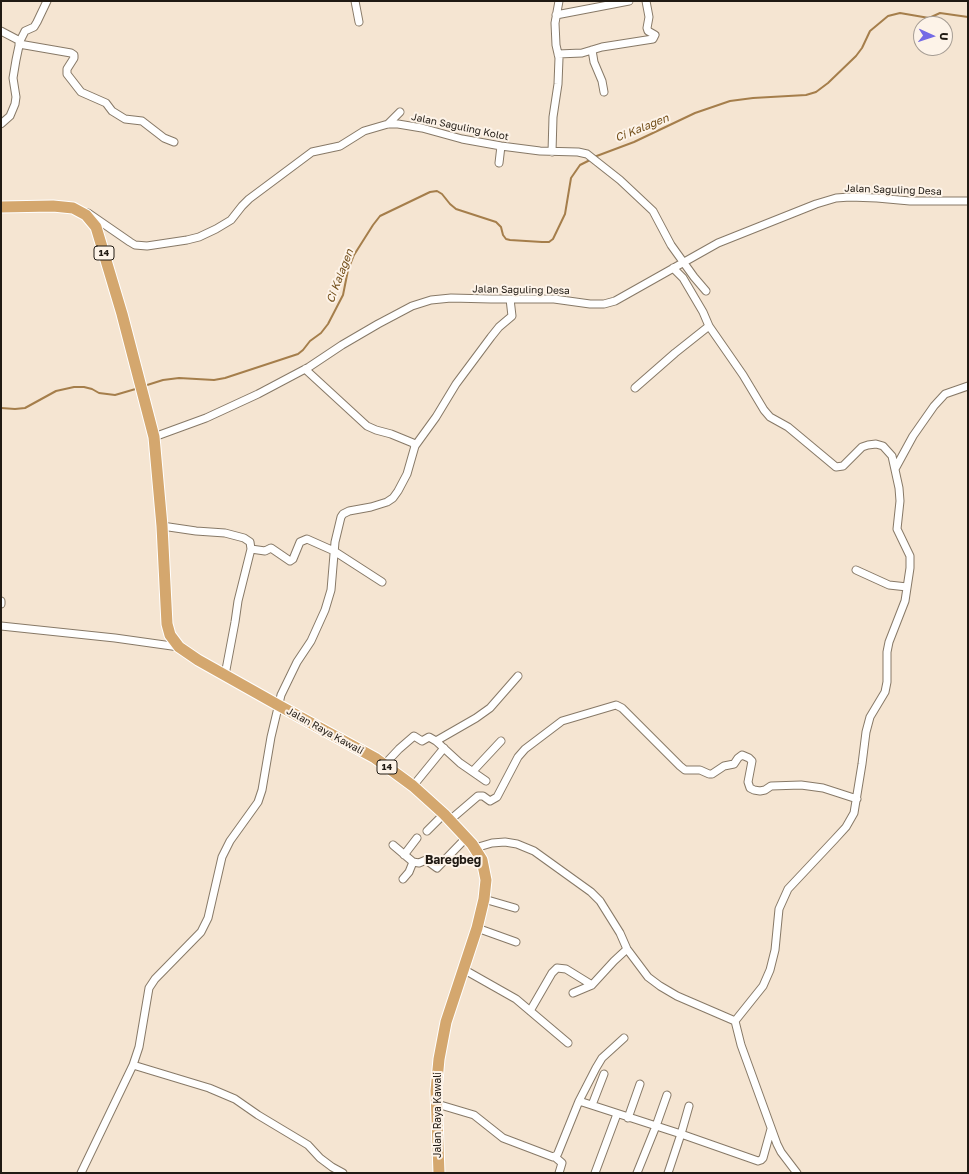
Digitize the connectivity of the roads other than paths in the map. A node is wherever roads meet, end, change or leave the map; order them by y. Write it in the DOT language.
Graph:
graph roads {
  1 [pos="47,1"];
  2 [pos="355,1"];
  3 [pos="559,1"];
  4 [pos="629,1"];
  5 [pos="646,1"];
  6 [pos="556,15"];
  7 [pos="359,22"];
  8 [pos="1,31"];
  9 [pos="20,43"];
  10 [pos="592,50"];
  11 [pos="558,54"];
  12 [pos="604,92"];
  13 [pos="400,112"];
  14 [pos="1,124"];
  15 [pos="388,124"];
  16 [pos="174,142"];
  17 [pos="501,146"];
  18 [pos="552,152"];
  19 [pos="499,163"];
  20 [pos="968,201"];
  21 [pos="1,207"];
  22 [pos="73,208"];
  23 [pos="683,263"];
  24 [pos="673,268"];
  25 [pos="706,291"];
  26 [pos="510,299"];
  27 [pos="709,326"];
  28 [pos="305,369"];
  29 [pos="968,386"];
  30 [pos="635,388"];
  31 [pos="154,437"];
  32 [pos="415,446"];
  33 [pos="896,469"];
  34 [pos="162,526"];
  35 [pos="251,550"];
  36 [pos="334,551"];
  37 [pos="856,570"];
  38 [pos="382,582"];
  39 [pos="907,587"];
  40 [pos="1,601"];
  41 [pos="1,604"];
  42 [pos="1,626"];
  43 [pos="179,648"];
  44 [pos="225,675"];
  45 [pos="518,676"];
  46 [pos="278,705"];
  47 [pos="436,741"];
  48 [pos="501,741"];
  49 [pos="444,748"];
  50 [pos="384,765"];
  51 [pos="473,771"];
  52 [pos="486,781"];
  53 [pos="413,786"];
  54 [pos="857,799"];
  55 [pos="447,817"];
  56 [pos="427,831"];
  57 [pos="417,838"];
  58 [pos="466,838"];
  59 [pos="392,845"];
  60 [pos="475,848"];
  61 [pos="404,855"];
  62 [pos="413,862"];
  63 [pos="403,879"];
  64 [pos="484,899"];
  65 [pos="515,908"];
  66 [pos="477,928"];
  67 [pos="516,942"];
  68 [pos="628,949"];
  69 [pos="463,969"];
  70 [pos="592,985"];
  71 [pos="573,993"];
  72 [pos="530,1011"];
  73 [pos="735,1021"];
  74 [pos="624,1038"];
  75 [pos="568,1043"];
  76 [pos="133,1065"];
  77 [pos="604,1074"];
  78 [pos="640,1084"];
  79 [pos="667,1095"];
  80 [pos="579,1102"];
  81 [pos="436,1104"];
  82 [pos="592,1105"];
  83 [pos="689,1106"];
  84 [pos="617,1114"];
  85 [pos="628,1118"];
  86 [pos="656,1126"];
  87 [pos="771,1129"];
  88 [pos="681,1134"];
  89 [pos="555,1157"];
  90 [pos="81,1173"];
  91 [pos="343,1173"];
  92 [pos="439,1173"];
  93 [pos="559,1173"];
  94 [pos="595,1173"];
  95 [pos="637,1173"];
  96 [pos="668,1173"];
  97 [pos="797,1173"];
  1 -- 9 [label="street"];
  2 -- 7 [label="street"];
  3 -- 6 [label="street"];
  4 -- 6 [label="street"];
  5 -- 10 [label="street"];
  6 -- 11 [label="street"];
  8 -- 9 [label="street"];
  9 -- 14 [label="street"];
  9 -- 16 [label="street"];
  10 -- 11 [label="street"];
  10 -- 12 [label="street"];
  11 -- 18 [label="street"];
  13 -- 15 [label="street"];
  15 -- 17 [label="street, Jalan Saguling Kolot"];
  15 -- 22 [label="street, Jalan Saguling Kolot"];
  17 -- 18 [label="street, Jalan Saguling Kolot"];
  17 -- 19 [label="street"];
  18 -- 23 [label="street, Jalan Saguling Kolot"];
  20 -- 23 [label="street, Jalan Saguling Desa"];
  21 -- 22 [label="highway, 14"];
  22 -- 31 [label="highway, 14"];
  23 -- 24 [label="street, Jalan Saguling Desa"];
  23 -- 25 [label="street, Jalan Saguling Kolot"];
  24 -- 26 [label="street, Jalan Saguling Desa"];
  24 -- 27 [label="street"];
  26 -- 28 [label="street, Jalan Saguling Desa"];
  26 -- 32 [label="street"];
  27 -- 30 [label="street"];
  27 -- 33 [label="street"];
  28 -- 31 [label="street, Jalan Saguling Desa"];
  28 -- 32 [label="street"];
  29 -- 33 [label="street"];
  31 -- 34 [label="highway, Jalan Raya Kawali / 14"];
  32 -- 36 [label="street"];
  33 -- 39 [label="street"];
  34 -- 35 [label="street"];
  34 -- 43 [label="highway, Jalan Raya Kawali / 14"];
  35 -- 36 [label="street"];
  35 -- 44 [label="street"];
  36 -- 38 [label="street"];
  36 -- 46 [label="street"];
  37 -- 39 [label="street"];
  39 -- 54 [label="street"];
  40 -- 41 [label="street"];
  42 -- 43 [label="street"];
  43 -- 44 [label="highway, Jalan Raya Kawali / 14"];
  44 -- 46 [label="highway, Jalan Raya Kawali / 14"];
  45 -- 47 [label="street"];
  46 -- 50 [label="highway, Jalan Raya Kawali / 14"];
  46 -- 76 [label="street"];
  47 -- 49 [label="street"];
  47 -- 50 [label="street"];
  48 -- 51 [label="street"];
  49 -- 51 [label="street"];
  49 -- 53 [label="street"];
  50 -- 53 [label="highway, Jalan Raya Kawali / 14"];
  51 -- 52 [label="street"];
  53 -- 55 [label="highway, Jalan Raya Kawali / 14"];
  54 -- 55 [label="street"];
  54 -- 73 [label="street"];
  55 -- 56 [label="street"];
  55 -- 58 [label="highway, Jalan Raya Kawali / 14"];
  57 -- 61 [label="street"];
  58 -- 60 [label="highway, Jalan Raya Kawali / 14"];
  58 -- 62 [label="street"];
  59 -- 61 [label="street"];
  60 -- 64 [label="highway, Jalan Raya Kawali / 14"];
  60 -- 68 [label="street"];
  61 -- 62 [label="street"];
  62 -- 63 [label="street"];
  64 -- 65 [label="street"];
  64 -- 66 [label="highway, Jalan Raya Kawali / 14"];
  66 -- 67 [label="street"];
  66 -- 69 [label="highway, Jalan Raya Kawali / 14"];
  68 -- 70 [label="street"];
  68 -- 73 [label="street"];
  69 -- 72 [label="street"];
  69 -- 81 [label="highway, Jalan Raya Kawali / 14"];
  70 -- 71 [label="street"];
  70 -- 72 [label="street"];
  72 -- 75 [label="street"];
  73 -- 87 [label="street"];
  74 -- 80 [label="street"];
  76 -- 90 [label="street"];
  76 -- 91 [label="street"];
  77 -- 82 [label="street"];
  78 -- 85 [label="street"];
  79 -- 86 [label="street"];
  80 -- 82 [label="street"];
  80 -- 89 [label="street"];
  81 -- 89 [label="street"];
  81 -- 92 [label="highway, Jalan Raya Kawali / 14"];
  82 -- 84 [label="street"];
  83 -- 88 [label="street"];
  84 -- 85 [label="street"];
  84 -- 94 [label="street"];
  85 -- 86 [label="street"];
  86 -- 88 [label="street"];
  86 -- 95 [label="street"];
  87 -- 88 [label="street"];
  87 -- 97 [label="street"];
  88 -- 96 [label="street"];
  89 -- 93 [label="street"];
}
